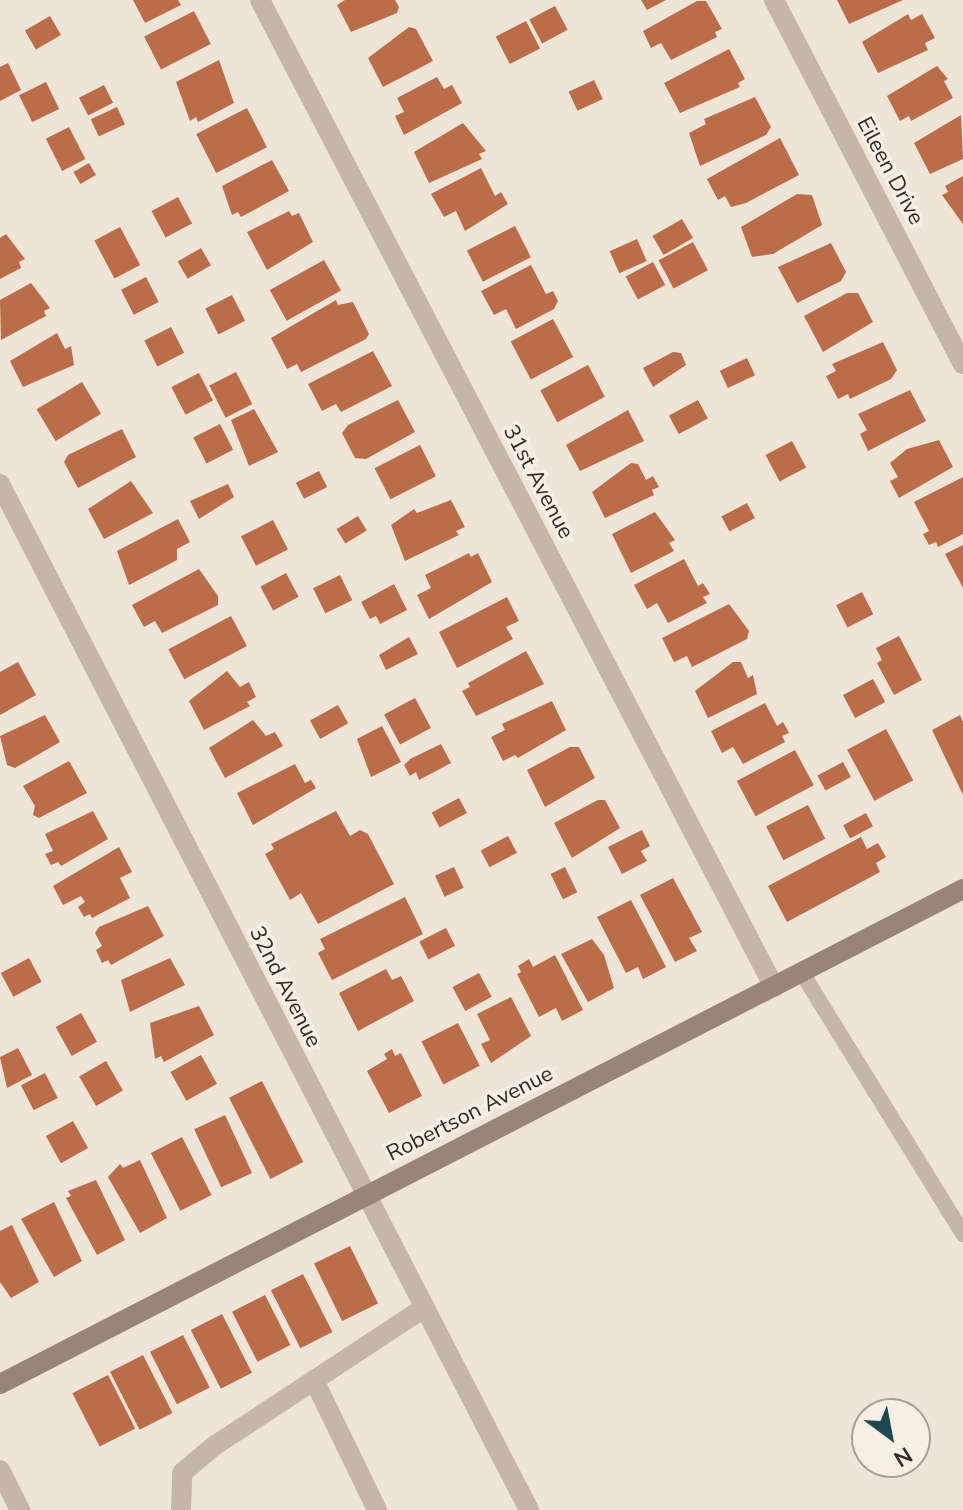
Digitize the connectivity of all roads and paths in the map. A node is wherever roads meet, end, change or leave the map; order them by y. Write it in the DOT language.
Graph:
graph roads {
  1 [pos="260,0"];
  2 [pos="774,0"];
  3 [pos="963,364"];
  4 [pos="0,484"];
  5 [pos="963,889"];
  6 [pos="802,973"];
  7 [pos="774,987"];
  8 [pos="364,1195"];
  9 [pos="963,1234"];
  10 [pos="424,1308"];
  11 [pos="314,1380"];
  12 [pos="0,1384"];
  13 [pos="0,1470"];
  14 [pos="20,1510"];
  15 [pos="181,1510"];
  16 [pos="377,1510"];
  17 [pos="529,1510"];
  1 -- 7 [label="street, 31st Avenue"];
  2 -- 3 [label="street, Eileen Drive"];
  4 -- 8 [label="street, 32nd Avenue"];
  5 -- 6 [label="street, Robertson Avenue"];
  6 -- 7 [label="street, Robertson Avenue"];
  6 -- 9 [label="lane"];
  7 -- 8 [label="street, Robertson Avenue"];
  8 -- 10 [label="street, 32nd Avenue"];
  8 -- 12 [label="street, Robertson Avenue"];
  10 -- 11 [label="street"];
  10 -- 17 [label="street, 32nd Avenue"];
  11 -- 15 [label="street"];
  11 -- 16 [label="street"];
  13 -- 14 [label="street"];
}
